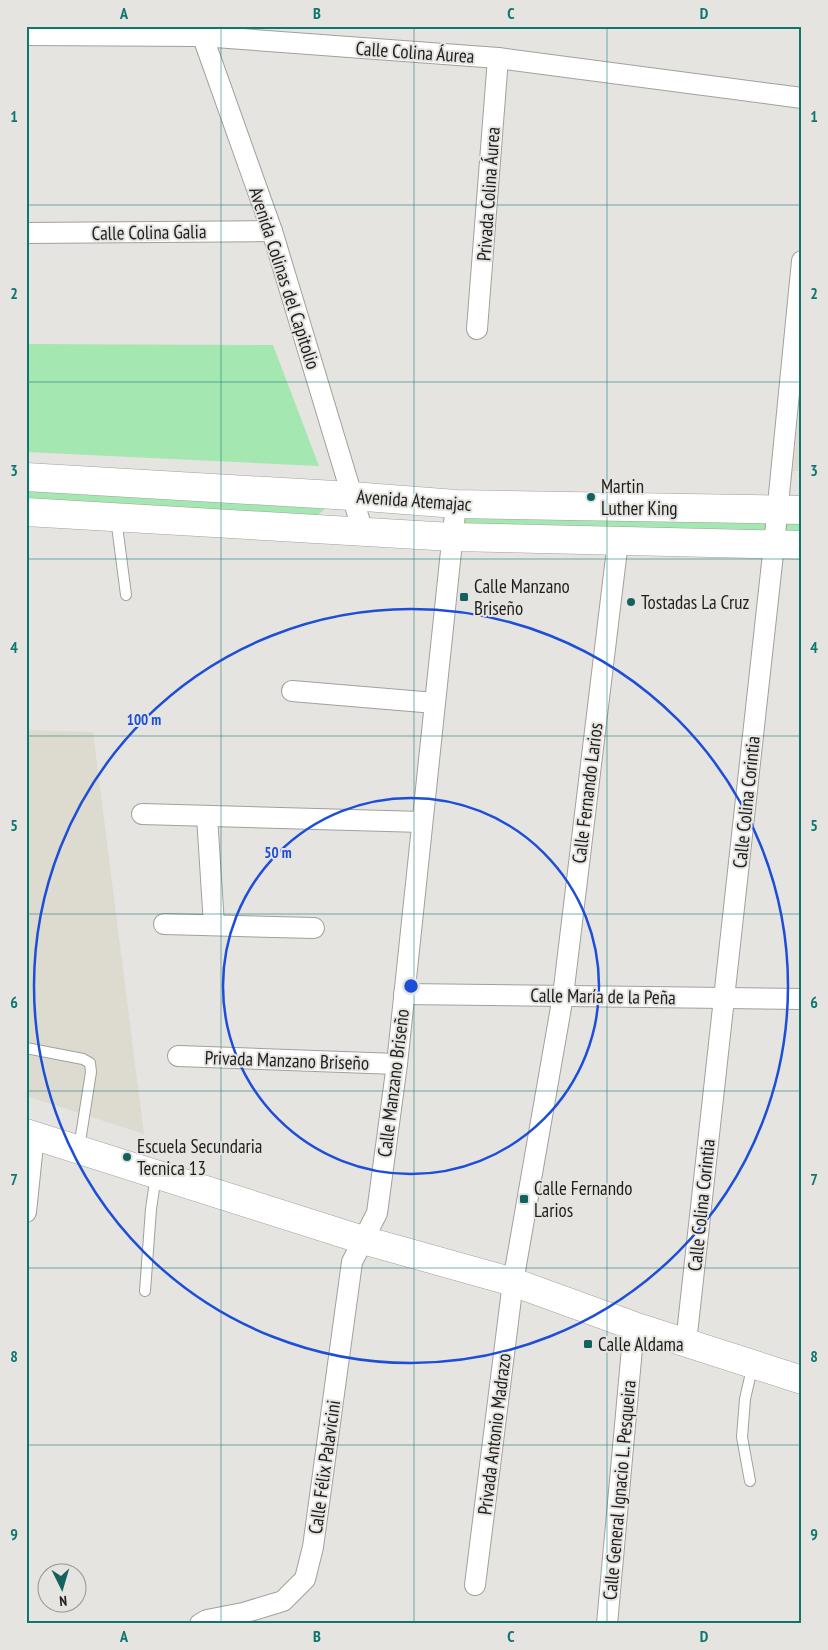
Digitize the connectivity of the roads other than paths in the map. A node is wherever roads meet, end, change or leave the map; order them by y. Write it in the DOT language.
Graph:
graph roads {
  1 [pos="200,31"];
  2 [pos="26,35"];
  3 [pos="498,58"];
  4 [pos="802,98"];
  5 [pos="272,231"];
  6 [pos="26,234"];
  7 [pos="802,261"];
  8 [pos="477,329"];
  9 [pos="26,477"];
  10 [pos="352,496"];
  11 [pos="456,504"];
  12 [pos="790,510"];
  13 [pos="26,512"];
  14 [pos="116,517"];
  15 [pos="363,532"];
  16 [pos="452,537"];
  17 [pos="618,541"];
  18 [pos="774,545"];
  19 [pos="802,545"];
  20 [pos="126,595"];
  21 [pos="292,691"];
  22 [pos="435,703"];
  23 [pos="142,814"];
  24 [pos="207,816"];
  25 [pos="422,822"];
  26 [pos="164,924"];
  27 [pos="214,925"];
  28 [pos="314,928"];
  29 [pos="404,994"];
  30 [pos="563,996"];
  31 [pos="724,998"];
  32 [pos="802,999"];
  33 [pos="26,1048"];
  34 [pos="178,1056"];
  35 [pos="397,1064"];
  36 [pos="30,1134"];
  37 [pos="79,1150"];
  38 [pos="157,1174"];
  39 [pos="26,1212"];
  40 [pos="363,1240"];
  41 [pos="513,1282"];
  42 [pos="145,1291"];
  43 [pos="634,1326"];
  44 [pos="686,1343"];
  45 [pos="753,1364"];
  46 [pos="802,1380"];
  47 [pos="750,1482"];
  48 [pos="475,1585"];
  49 [pos="200,1624"];
  50 [pos="607,1624"];
  1 -- 2 [label="street, Calle Colina Áurea"];
  1 -- 3 [label="street, Calle Colina Áurea"];
  1 -- 5 [label="street, Avenida Colinas del Capitolio"];
  3 -- 4 [label="street, Calle Colina Áurea"];
  3 -- 8 [label="street, Privada Colina Áurea"];
  5 -- 6 [label="street, Calle Colina Galia"];
  5 -- 10 [label="street, Avenida Colinas del Capitolio"];
  7 -- 12 [label="street, Calle Colina Corintia"];
  9 -- 10 [label="main road, Avenida Atemajac"];
  10 -- 11 [label="main road, Avenida Atemajac"];
  10 -- 15 [label="street, Avenida Colinas del Capitolio"];
  11 -- 12 [label="main road, Avenida Atemajac"];
  11 -- 16 [label="street, Calle Manzano Briseño"];
  12 -- 18 [label="street, Calle Colina Corintia"];
  13 -- 14 [label="main road, Avenida Atemajac"];
  14 -- 15 [label="main road, Avenida Atemajac"];
  14 -- 20 [label="lane"];
  15 -- 16 [label="main road, Avenida Atemajac"];
  16 -- 17 [label="main road, Avenida Atemajac"];
  16 -- 22 [label="street, Calle Manzano Briseño"];
  17 -- 18 [label="main road, Avenida Atemajac"];
  17 -- 30 [label="street, Calle Fernando Larios"];
  18 -- 19 [label="main road, Avenida Atemajac"];
  18 -- 31 [label="street, Calle Colina Corintia"];
  21 -- 22 [label="street"];
  22 -- 25 [label="street, Calle Manzano Briseño"];
  23 -- 24 [label="street"];
  24 -- 25 [label="street"];
  24 -- 27 [label="street"];
  25 -- 29 [label="street, Calle Manzano Briseño"];
  26 -- 27 [label="street"];
  27 -- 28 [label="street"];
  29 -- 30 [label="street, Calle María de la Peña"];
  29 -- 35 [label="street, Calle Manzano Briseño"];
  30 -- 31 [label="street, Calle María de la Peña"];
  30 -- 41 [label="street, Calle Fernando Larios"];
  31 -- 32 [label="street, Calle María de la Peña"];
  31 -- 44 [label="street, Calle Colina Corintia"];
  33 -- 37 [label="lane"];
  34 -- 35 [label="street, Privada Manzano Briseño"];
  35 -- 40 [label="street, Calle Manzano Briseño"];
  36 -- 37 [label="main road"];
  36 -- 39 [label="street"];
  37 -- 38 [label="main road"];
  38 -- 40 [label="main road"];
  38 -- 42 [label="lane"];
  40 -- 41 [label="main road"];
  40 -- 49 [label="street, Calle Félix Palavicini"];
  41 -- 43 [label="main road"];
  41 -- 48 [label="street, Privada Antonio Madrazo"];
  43 -- 44 [label="main road"];
  43 -- 50 [label="street, Calle General Ignacio L. Pesqueira"];
  44 -- 45 [label="main road"];
  45 -- 46 [label="main road"];
  45 -- 47 [label="lane"];
}
